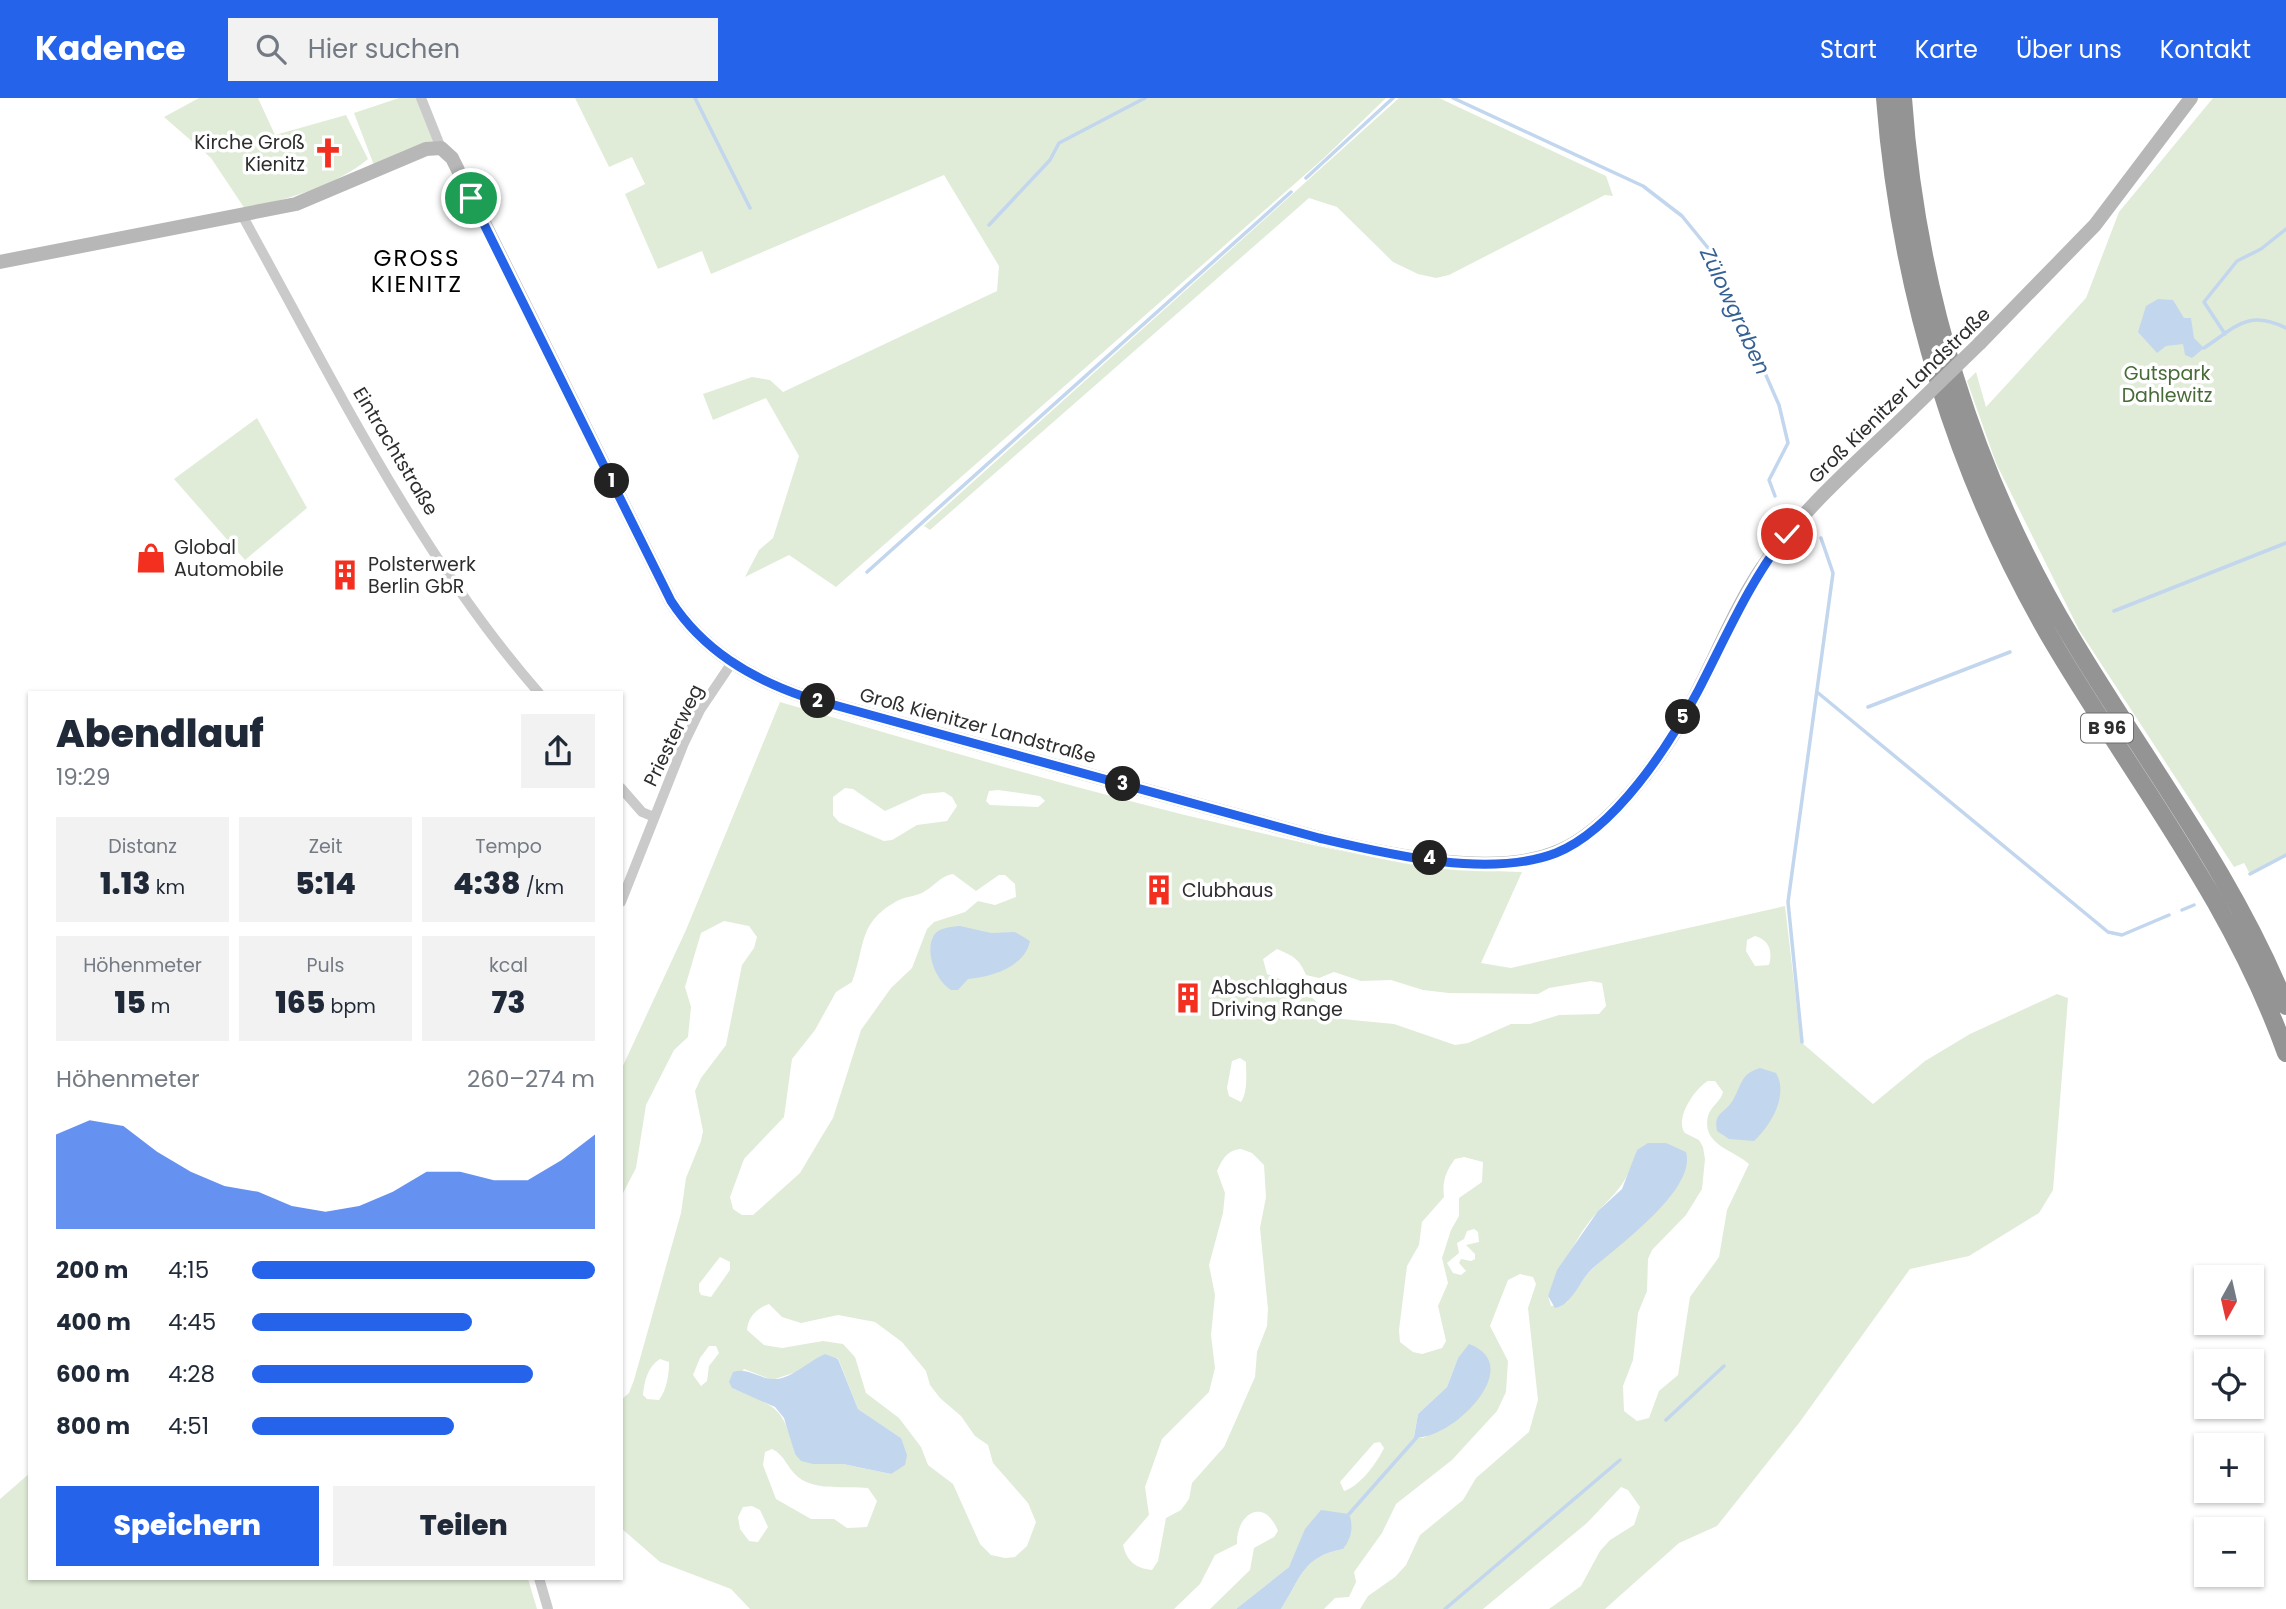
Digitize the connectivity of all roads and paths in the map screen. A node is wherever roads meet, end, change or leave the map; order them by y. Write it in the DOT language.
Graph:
graph roads {
  1 [pos="421,98"];
  2 [pos="1885,98"];
  3 [pos="1903,98"];
  4 [pos="2191,98"];
  5 [pos="441,148"];
  6 [pos="242,215"];
  7 [pos="0,262"];
  8 [pos="732,664"];
  9 [pos="537,691"];
  10 [pos="623,790"];
  11 [pos="654,817"];
  12 [pos="623,897"];
  13 [pos="2286,1006"];
  14 [pos="2286,1053"];
  15 [pos="540,1580"];
  16 [pos="548,1609"];
  1 -- 5 [label="street"];
  2 -- 14 [label="highway, B 96"];
  3 -- 13 [label="highway, B 96"];
  4 -- 8 [label="main road, Groß Kienitzer Landstraße, bridge"];
  5 -- 6 [label="main road"];
  5 -- 8 [label="main road, Groß Kienitzer Landstraße"];
  6 -- 7 [label="main road"];
  6 -- 9 [label="street, Eintrachtstraße"];
  8 -- 11 [label="street, Priesterweg"];
  10 -- 11 [label="street"];
  11 -- 12 [label="street, Priesterweg"];
  15 -- 16 [label="street"];
}
